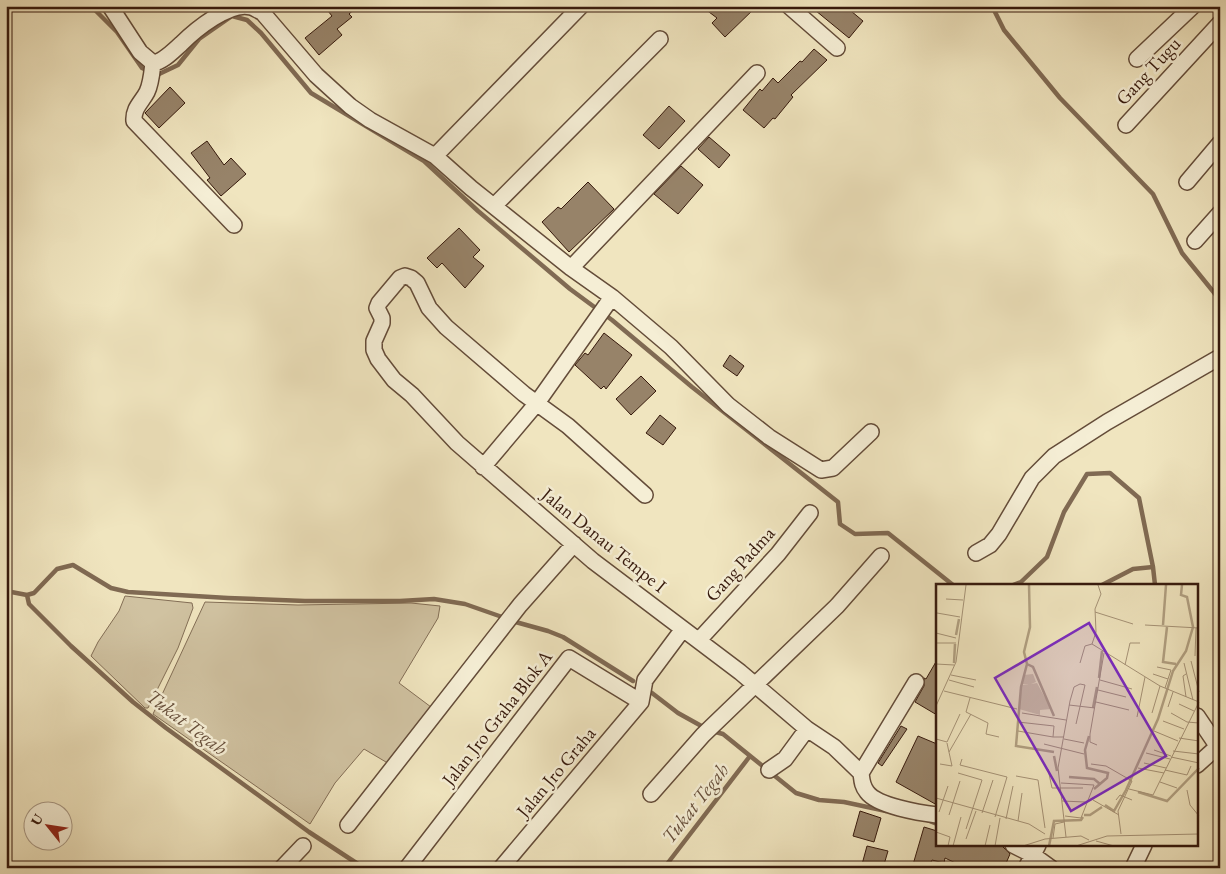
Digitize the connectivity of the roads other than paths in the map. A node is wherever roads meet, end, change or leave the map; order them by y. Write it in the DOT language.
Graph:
graph roads {
  1 [pos="110,6"];
  2 [pos="580,6"];
  3 [pos="789,6"];
  4 [pos="1193,6"];
  5 [pos="267,9"];
  6 [pos="1220,23"];
  7 [pos="660,39"];
  8 [pos="837,48"];
  9 [pos="1137,59"];
  10 [pos="152,66"];
  11 [pos="756,73"];
  12 [pos="1126,125"];
  13 [pos="1220,144"];
  14 [pos="435,156"];
  15 [pos="1187,182"];
  16 [pos="494,206"];
  17 [pos="1220,213"];
  18 [pos="234,225"];
  19 [pos="1195,241"];
  20 [pos="570,268"];
  21 [pos="609,301"];
  22 [pos="1220,357"];
  23 [pos="537,403"];
  24 [pos="871,432"];
  25 [pos="483,467"];
  26 [pos="645,495"];
  27 [pos="810,513"];
  28 [pos="574,544"];
  29 [pos="976,553"];
  30 [pos="881,556"];
  31 [pos="683,629"];
  32 [pos="698,640"];
  33 [pos="916,682"];
  34 [pos="756,685"];
  35 [pos="641,702"];
  36 [pos="1198,718"];
  37 [pos="807,729"];
  38 [pos="1218,748"];
  39 [pos="1198,764"];
  40 [pos="770,770"];
  41 [pos="861,774"];
  42 [pos="650,794"];
  43 [pos="936,815"];
  44 [pos="348,825"];
  45 [pos="303,846"];
  46 [pos="1015,846"];
  47 [pos="1144,846"];
  48 [pos="1032,856"];
  49 [pos="282,868"];
  50 [pos="407,868"];
  51 [pos="501,868"];
  52 [pos="1052,868"];
  53 [pos="1133,868"];
  1 -- 10 [label="street"];
  2 -- 14 [label="street"];
  3 -- 8 [label="street"];
  4 -- 9 [label="street"];
  5 -- 10 [label="street"];
  5 -- 14 [label="street"];
  6 -- 12 [label="street, Gang Tugu"];
  7 -- 16 [label="street"];
  10 -- 18 [label="street"];
  11 -- 20 [label="street"];
  13 -- 15 [label="street"];
  14 -- 16 [label="street"];
  16 -- 20 [label="street"];
  17 -- 19 [label="street"];
  20 -- 21 [label="street"];
  21 -- 23 [label="street"];
  21 -- 24 [label="street"];
  22 -- 29 [label="street"];
  23 -- 25 [label="street"];
  23 -- 25 [label="street, Jalan Danau Tempe I"];
  23 -- 26 [label="street"];
  25 -- 28 [label="street, Jalan Danau Tempe I"];
  27 -- 32 [label="street, Gang Padma"];
  28 -- 31 [label="street, Jalan Danau Tempe I"];
  28 -- 44 [label="street"];
  30 -- 34 [label="street"];
  31 -- 32 [label="street, Jalan Danau Tempe I"];
  31 -- 35 [label="street"];
  32 -- 34 [label="street, Jalan Danau Tempe I"];
  33 -- 41 [label="street"];
  34 -- 37 [label="street, Jalan Danau Tempe I"];
  34 -- 42 [label="street"];
  35 -- 50 [label="street, Jalan Jro Graha Blok A"];
  35 -- 51 [label="street, Jalan Jro Graha"];
  36 -- 38 [label="street"];
  37 -- 40 [label="street"];
  37 -- 41 [label="street, Jalan Danau Tempe I"];
  38 -- 39 [label="street"];
  41 -- 43 [label="street, Jalan Danau Tempe I"];
  45 -- 49 [label="street"];
  46 -- 48 [label="street"];
  47 -- 53 [label="street"];
  48 -- 52 [label="street"];
}
